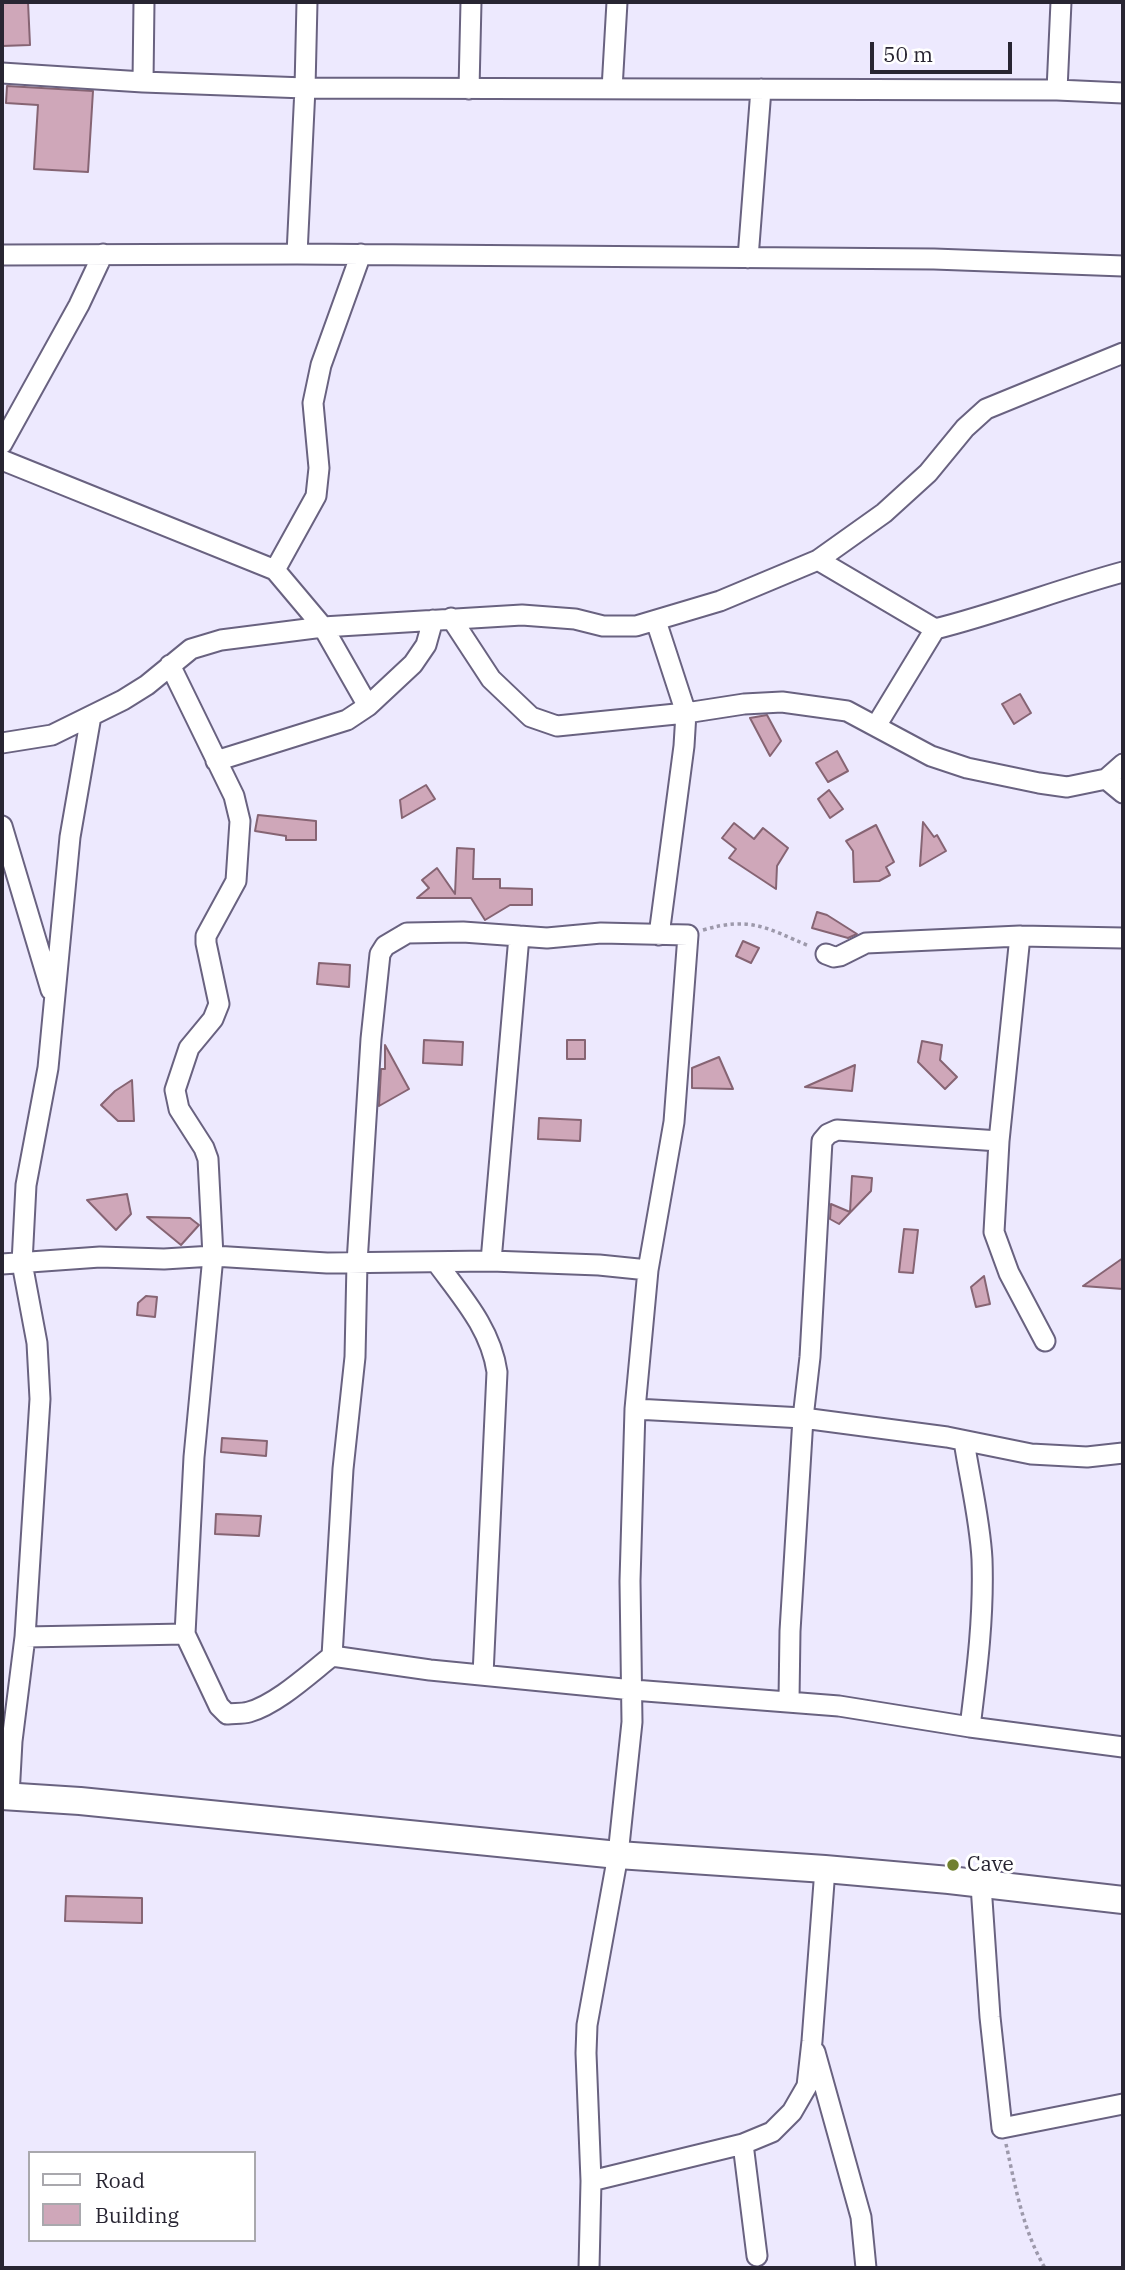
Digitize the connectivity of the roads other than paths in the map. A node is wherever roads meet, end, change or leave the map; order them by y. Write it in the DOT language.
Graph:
graph roads {
  1 [pos="144,2"];
  2 [pos="307,2"];
  3 [pos="471,2"];
  4 [pos="617,2"];
  5 [pos="1061,2"];
  6 [pos="2,73"];
  7 [pos="143,82"];
  8 [pos="305,88"];
  9 [pos="469,89"];
  10 [pos="612,89"];
  11 [pos="761,89"];
  12 [pos="1057,90"];
  13 [pos="1123,93"];
  14 [pos="103,254"];
  15 [pos="297,254"];
  16 [pos="361,254"];
  17 [pos="2,255"];
  18 [pos="748,258"];
  19 [pos="1123,266"];
  20 [pos="1123,353"];
  21 [pos="2,444"];
  22 [pos="2,460"];
  23 [pos="818,561"];
  24 [pos="275,570"];
  25 [pos="1123,572"];
  26 [pos="442,619"];
  27 [pos="656,621"];
  28 [pos="323,627"];
  29 [pos="935,629"];
  30 [pos="170,665"];
  31 [pos="368,706"];
  32 [pos="686,713"];
  33 [pos="91,716"];
  34 [pos="876,726"];
  35 [pos="2,743"];
  36 [pos="216,761"];
  37 [pos="1123,764"];
  38 [pos="1106,779"];
  39 [pos="1123,793"];
  40 [pos="2,826"];
  41 [pos="659,935"];
  42 [pos="519,936"];
  43 [pos="1020,936"];
  44 [pos="1123,938"];
  45 [pos="826,954"];
  46 [pos="54,1001"];
  47 [pos="999,1141"];
  48 [pos="213,1256"];
  49 [pos="491,1261"];
  50 [pos="22,1263"];
  51 [pos="357,1263"];
  52 [pos="437,1263"];
  53 [pos="2,1264"];
  54 [pos="648,1270"];
  55 [pos="1045,1341"];
  56 [pos="635,1409"];
  57 [pos="803,1418"];
  58 [pos="964,1441"];
  59 [pos="1123,1453"];
  60 [pos="185,1634"];
  61 [pos="25,1637"];
  62 [pos="332,1656"];
  63 [pos="483,1675"];
  64 [pos="633,1690"];
  65 [pos="789,1700"];
  66 [pos="970,1727"];
  67 [pos="1123,1747"];
  68 [pos="6,1796"];
  69 [pos="618,1855"];
  70 [pos="825,1869"];
  71 [pos="981,1885"];
  72 [pos="1123,1900"];
  73 [pos="812,2041"];
  74 [pos="1123,2104"];
  75 [pos="743,2144"];
  76 [pos="591,2181"];
  77 [pos="757,2256"];
  78 [pos="589,2268"];
  79 [pos="866,2268"];
  1 -- 7 [label="street"];
  2 -- 8 [label="street"];
  3 -- 9 [label="street"];
  4 -- 10 [label="street"];
  5 -- 12 [label="street"];
  6 -- 7 [label="street"];
  7 -- 8 [label="street"];
  8 -- 9 [label="street"];
  8 -- 15 [label="street"];
  9 -- 10 [label="street"];
  10 -- 11 [label="street"];
  11 -- 12 [label="street"];
  11 -- 18 [label="street"];
  12 -- 13 [label="street"];
  14 -- 15 [label="street"];
  14 -- 17 [label="street"];
  14 -- 21 [label="street"];
  15 -- 16 [label="street"];
  16 -- 18 [label="street"];
  16 -- 24 [label="street"];
  18 -- 19 [label="street"];
  20 -- 23 [label="street"];
  22 -- 24 [label="street"];
  23 -- 27 [label="street"];
  23 -- 29 [label="street"];
  24 -- 28 [label="street"];
  25 -- 29 [label="street"];
  26 -- 27 [label="street"];
  26 -- 28 [label="street"];
  26 -- 31 [label="street"];
  26 -- 32 [label="street"];
  27 -- 32 [label="street"];
  28 -- 30 [label="street"];
  28 -- 31 [label="street"];
  29 -- 34 [label="street"];
  30 -- 33 [label="street"];
  30 -- 36 [label="street"];
  31 -- 36 [label="street"];
  32 -- 34 [label="street"];
  32 -- 41 [label="street"];
  33 -- 35 [label="street"];
  33 -- 46 [label="street"];
  34 -- 38 [label="street"];
  36 -- 48 [label="street"];
  37 -- 38 [label="street"];
  38 -- 39 [label="street"];
  40 -- 46 [label="street"];
  41 -- 42 [label="street"];
  41 -- 54 [label="street"];
  42 -- 49 [label="street"];
  42 -- 51 [label="street"];
  43 -- 44 [label="street"];
  43 -- 45 [label="street"];
  43 -- 47 [label="street"];
  46 -- 50 [label="street"];
  47 -- 55 [label="street"];
  47 -- 57 [label="street"];
  48 -- 50 [label="street"];
  48 -- 51 [label="street"];
  48 -- 60 [label="street"];
  49 -- 52 [label="street"];
  49 -- 54 [label="street"];
  50 -- 53 [label="street"];
  50 -- 61 [label="street"];
  51 -- 52 [label="street"];
  51 -- 62 [label="street"];
  52 -- 63 [label="street"];
  54 -- 56 [label="street"];
  56 -- 57 [label="street"];
  56 -- 64 [label="street"];
  57 -- 58 [label="street"];
  57 -- 65 [label="street"];
  58 -- 59 [label="street"];
  58 -- 66 [label="street"];
  60 -- 61 [label="street"];
  60 -- 62 [label="street"];
  61 -- 68 [label="street"];
  62 -- 63 [label="street"];
  63 -- 64 [label="street"];
  64 -- 65 [label="street"];
  64 -- 69 [label="street"];
  65 -- 66 [label="street"];
  66 -- 67 [label="street"];
  68 -- 69 [label="street"];
  69 -- 70 [label="street"];
  69 -- 76 [label="street"];
  70 -- 71 [label="street"];
  70 -- 73 [label="street"];
  71 -- 72 [label="street"];
  71 -- 74 [label="street"];
  73 -- 75 [label="street"];
  73 -- 79 [label="street"];
  75 -- 76 [label="street"];
  75 -- 77 [label="street"];
  76 -- 78 [label="street"];
}
